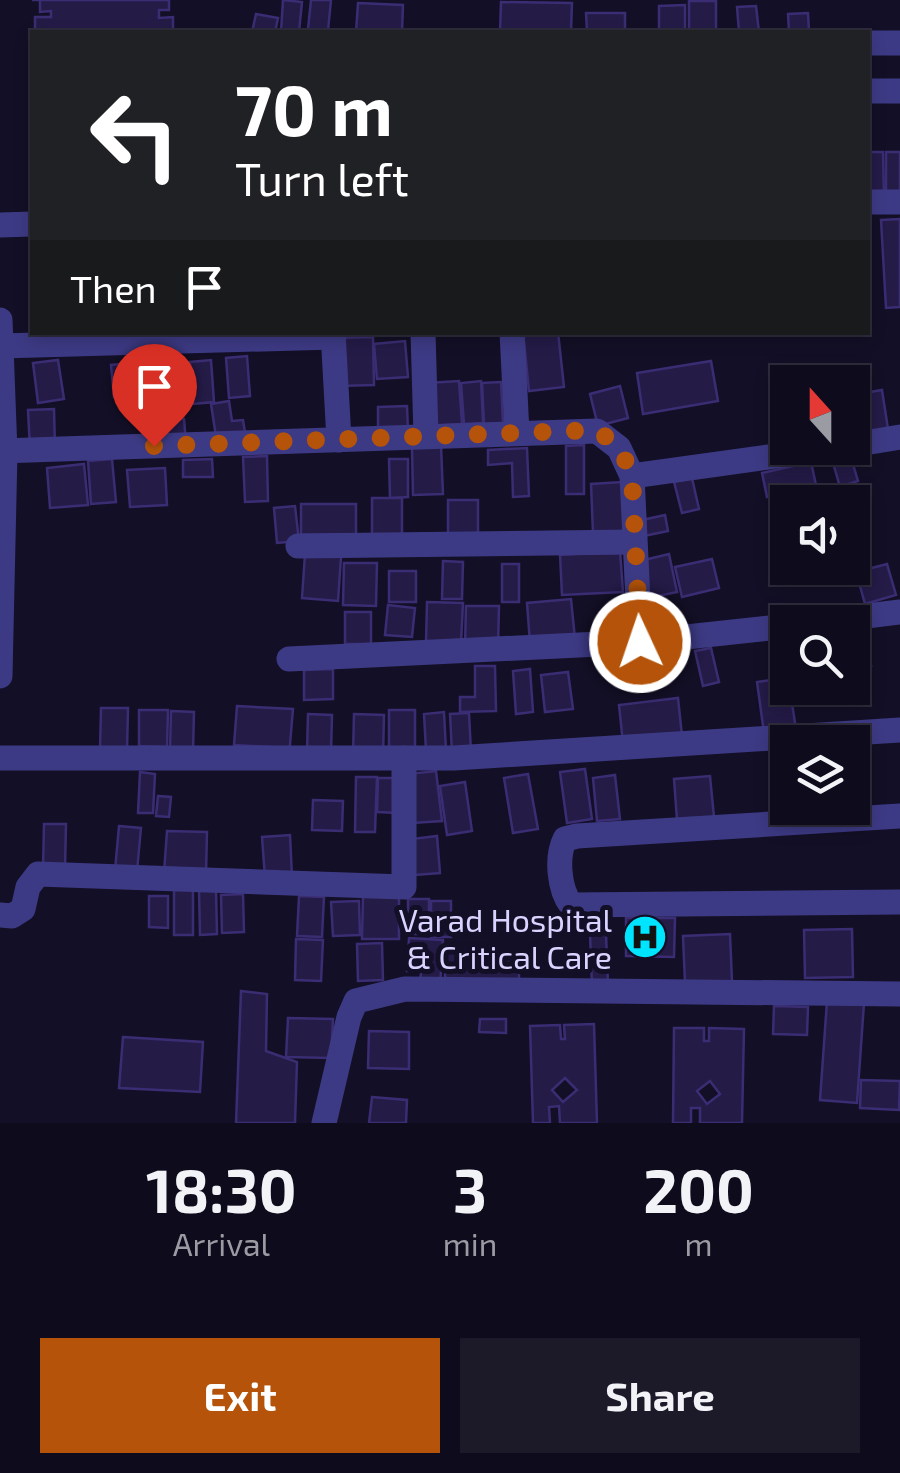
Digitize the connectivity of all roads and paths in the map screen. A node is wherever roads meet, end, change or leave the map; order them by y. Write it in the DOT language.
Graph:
graph roads {
  1 [pos="870,43"];
  2 [pos="900,43"];
  3 [pos="870,91"];
  4 [pos="900,91"];
  5 [pos="870,202"];
  6 [pos="900,202"];
  7 [pos="0,224"];
  8 [pos="30,224"];
  9 [pos="0,320"];
  10 [pos="333,335"];
  11 [pos="423,335"];
  12 [pos="512,335"];
  13 [pos="0,346"];
  14 [pos="517,434"];
  15 [pos="426,436"];
  16 [pos="900,437"];
  17 [pos="339,440"];
  18 [pos="870,441"];
  19 [pos="2,452"];
  20 [pos="770,457"];
  21 [pos="632,476"];
  22 [pos="634,542"];
  23 [pos="298,546"];
  24 [pos="900,612"];
  25 [pos="870,616"];
  26 [pos="770,628"];
  27 [pos="640,642"];
  28 [pos="289,658"];
  29 [pos="0,676"];
  30 [pos="900,730"];
  31 [pos="0,758"];
  32 [pos="404,758"];
  33 [pos="900,816"];
  34 [pos="900,902"];
  35 [pos="0,915"];
  36 [pos="900,994"];
  37 [pos="324,1123"];
  1 -- 2 [label="street"];
  3 -- 4 [label="street"];
  5 -- 6 [label="street"];
  7 -- 8 [label="street"];
  9 -- 13 [label="street"];
  10 -- 13 [label="street"];
  10 -- 17 [label="street"];
  11 -- 15 [label="street"];
  12 -- 14 [label="street"];
  13 -- 19 [label="street"];
  14 -- 15 [label="street"];
  14 -- 21 [label="street"];
  15 -- 17 [label="street"];
  16 -- 18 [label="street"];
  17 -- 19 [label="street"];
  19 -- 29 [label="street"];
  20 -- 21 [label="street"];
  21 -- 22 [label="street"];
  22 -- 23 [label="street"];
  22 -- 27 [label="street"];
  24 -- 25 [label="street"];
  26 -- 27 [label="street"];
  27 -- 28 [label="street"];
  30 -- 32 [label="street"];
  31 -- 32 [label="street"];
  32 -- 35 [label="street"];
  33 -- 34 [label="street"];
  36 -- 37 [label="street"];
}
